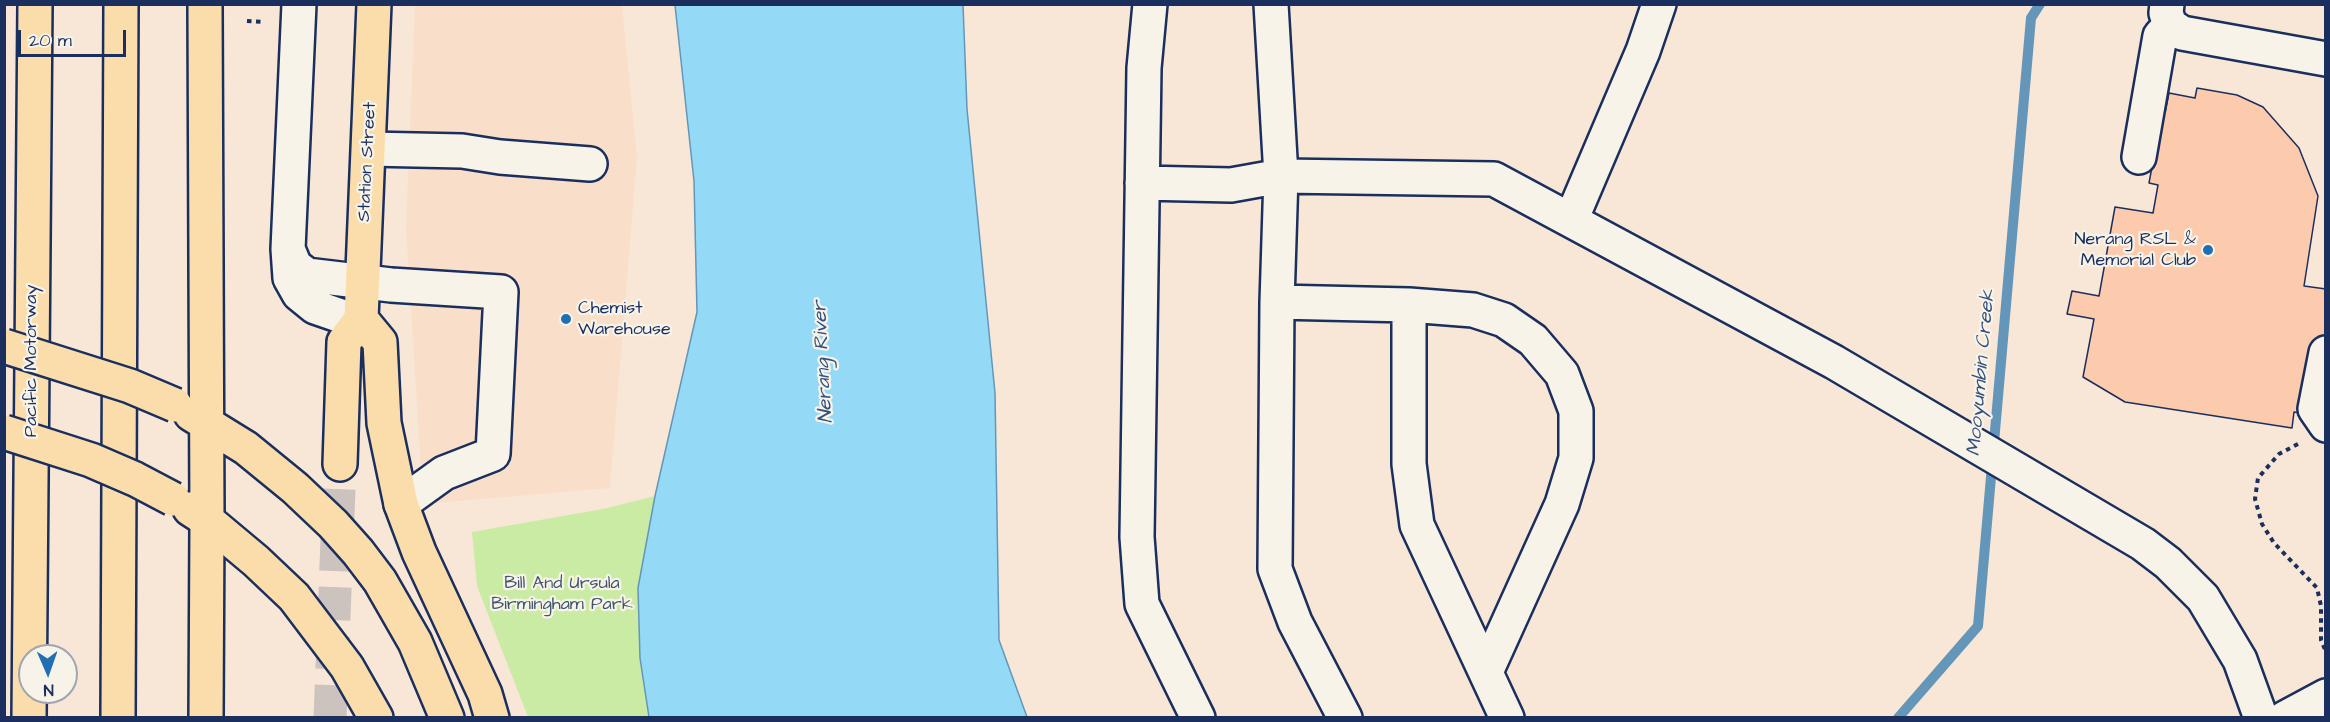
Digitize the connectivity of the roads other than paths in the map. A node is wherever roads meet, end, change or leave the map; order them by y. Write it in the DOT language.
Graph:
graph roads {
  1 [pos="34,4"];
  2 [pos="121,4"];
  3 [pos="205,4"];
  4 [pos="299,4"];
  5 [pos="374,4"];
  6 [pos="1150,4"];
  7 [pos="1271,4"];
  8 [pos="1659,4"];
  9 [pos="2169,15"];
  10 [pos="2325,59"];
  11 [pos="369,149"];
  12 [pos="2139,157"];
  13 [pos="590,164"];
  14 [pos="1281,176"];
  15 [pos="1142,183"];
  16 [pos="1571,220"];
  17 [pos="288,249"];
  18 [pos="363,282"];
  19 [pos="1277,302"];
  20 [pos="1409,305"];
  21 [pos="361,319"];
  22 [pos="4,346"];
  23 [pos="2325,353"];
  24 [pos="207,423"];
  25 [pos="4,432"];
  26 [pos="2316,432"];
  27 [pos="340,464"];
  28 [pos="401,504"];
  29 [pos="207,520"];
  30 [pos="1486,672"];
  31 [pos="2325,696"];
  32 [pos="29,717"];
  33 [pos="118,717"];
  34 [pos="206,717"];
  35 [pos="376,717"];
  36 [pos="447,717"];
  37 [pos="492,717"];
  38 [pos="1198,717"];
  39 [pos="1345,717"];
  40 [pos="1507,717"];
  41 [pos="2261,717"];
  42 [pos="2285,717"];
  1 -- 32 [label="main road, Pacific Motorway"];
  2 -- 33 [label="main road"];
  3 -- 24 [label="main road"];
  4 -- 17 [label="street"];
  5 -- 11 [label="main road, Station Street"];
  6 -- 15 [label="street"];
  7 -- 14 [label="street"];
  8 -- 16 [label="street"];
  9 -- 10 [label="street"];
  9 -- 12 [label="street"];
  11 -- 13 [label="street"];
  11 -- 18 [label="main road, Station Street"];
  14 -- 15 [label="street"];
  14 -- 16 [label="street"];
  14 -- 19 [label="street"];
  15 -- 38 [label="street"];
  16 -- 41 [label="street"];
  17 -- 18 [label="street"];
  17 -- 21 [label="street"];
  18 -- 21 [label="main road, Station Street"];
  18 -- 28 [label="street"];
  19 -- 20 [label="street"];
  19 -- 39 [label="street"];
  20 -- 30 [label="street"];
  20 -- 30 [label="street"];
  21 -- 27 [label="main road"];
  21 -- 28 [label="main road"];
  22 -- 24 [label="main road, bridge"];
  23 -- 26 [label="street"];
  24 -- 29 [label="main road"];
  24 -- 36 [label="main road"];
  25 -- 29 [label="main road, bridge"];
  28 -- 37 [label="main road"];
  29 -- 34 [label="main road"];
  29 -- 35 [label="main road"];
  30 -- 40 [label="street"];
  31 -- 42 [label="street"];
}
